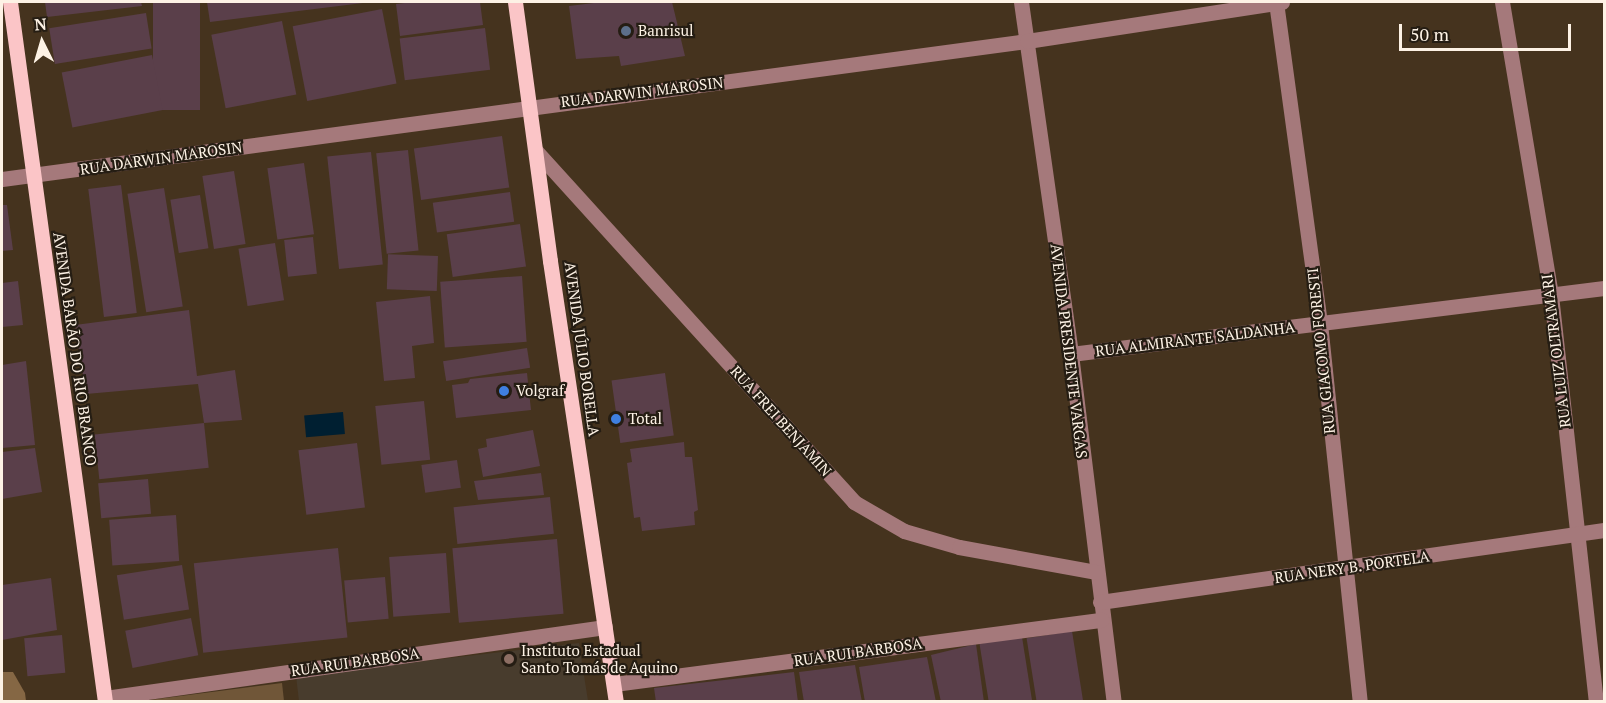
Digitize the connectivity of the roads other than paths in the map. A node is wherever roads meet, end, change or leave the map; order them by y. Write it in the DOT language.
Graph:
graph roads {
  1 [pos="10,2"];
  2 [pos="515,2"];
  3 [pos="1021,2"];
  4 [pos="1276,2"];
  5 [pos="1282,2"];
  6 [pos="1502,2"];
  7 [pos="1027,41"];
  8 [pos="530,106"];
  9 [pos="536,152"];
  10 [pos="33,176"];
  11 [pos="2,179"];
  12 [pos="1605,288"];
  13 [pos="1551,295"];
  14 [pos="1320,323"];
  15 [pos="1071,354"];
  16 [pos="1605,530"];
  17 [pos="1576,534"];
  18 [pos="1344,568"];
  19 [pos="1097,572"];
  20 [pos="1100,602"];
  21 [pos="1102,620"];
  22 [pos="605,627"];
  23 [pos="614,684"];
  24 [pos="105,700"];
  25 [pos="616,702"];
  26 [pos="1114,702"];
  27 [pos="1360,702"];
  28 [pos="1596,702"];
  1 -- 10 [label="main road, AVENIDA BARÃO DO RIO BRANCO"];
  2 -- 8 [label="main road, AVENIDA JÚLIO BORELLA"];
  3 -- 7 [label="street, AVENIDA PRESIDENTE VARGAS"];
  4 -- 5 [label="street, RUA DARWIN MAROSIN"];
  4 -- 7 [label="street, RUA DARWIN MAROSIN"];
  4 -- 14 [label="street, RUA GIACOMO FORESTI"];
  6 -- 13 [label="street, RUA LUIZ OLTRAMARI"];
  7 -- 8 [label="street, RUA DARWIN MAROSIN"];
  7 -- 15 [label="street, AVENIDA PRESIDENTE VARGAS"];
  8 -- 9 [label="main road, AVENIDA JÚLIO BORELLA"];
  8 -- 10 [label="street, RUA DARWIN MAROSIN"];
  9 -- 19 [label="street, RUA FREI BENJAMIN"];
  9 -- 22 [label="main road, AVENIDA JÚLIO BORELLA"];
  10 -- 11 [label="street, RUA DARWIN MAROSIN"];
  10 -- 24 [label="main road, AVENIDA BARÃO DO RIO BRANCO"];
  12 -- 13 [label="street, RUA ALMIRANTE SALDANHA"];
  13 -- 14 [label="street, RUA ALMIRANTE SALDANHA"];
  13 -- 17 [label="street, RUA LUIZ OLTRAMARI"];
  14 -- 15 [label="street, RUA ALMIRANTE SALDANHA"];
  14 -- 18 [label="street, RUA GIACOMO FORESTI"];
  15 -- 19 [label="street, AVENIDA PRESIDENTE VARGAS"];
  16 -- 17 [label="street, RUA NERY B. PORTELA"];
  17 -- 18 [label="street, RUA NERY B. PORTELA"];
  17 -- 28 [label="street, RUA LUIZ OLTRAMARI"];
  18 -- 20 [label="street, RUA NERY B. PORTELA"];
  18 -- 27 [label="street, RUA GIACOMO FORESTI"];
  19 -- 20 [label="street, AVENIDA PRESIDENTE VARGAS"];
  20 -- 21 [label="street, AVENIDA PRESIDENTE VARGAS"];
  21 -- 23 [label="street, RUA RUI BARBOSA"];
  21 -- 26 [label="street, AVENIDA PRESIDENTE VARGAS"];
  22 -- 23 [label="main road, AVENIDA JÚLIO BORELLA"];
  22 -- 24 [label="street, RUA RUI BARBOSA"];
  23 -- 25 [label="main road, AVENIDA JÚLIO BORELLA"];
}
